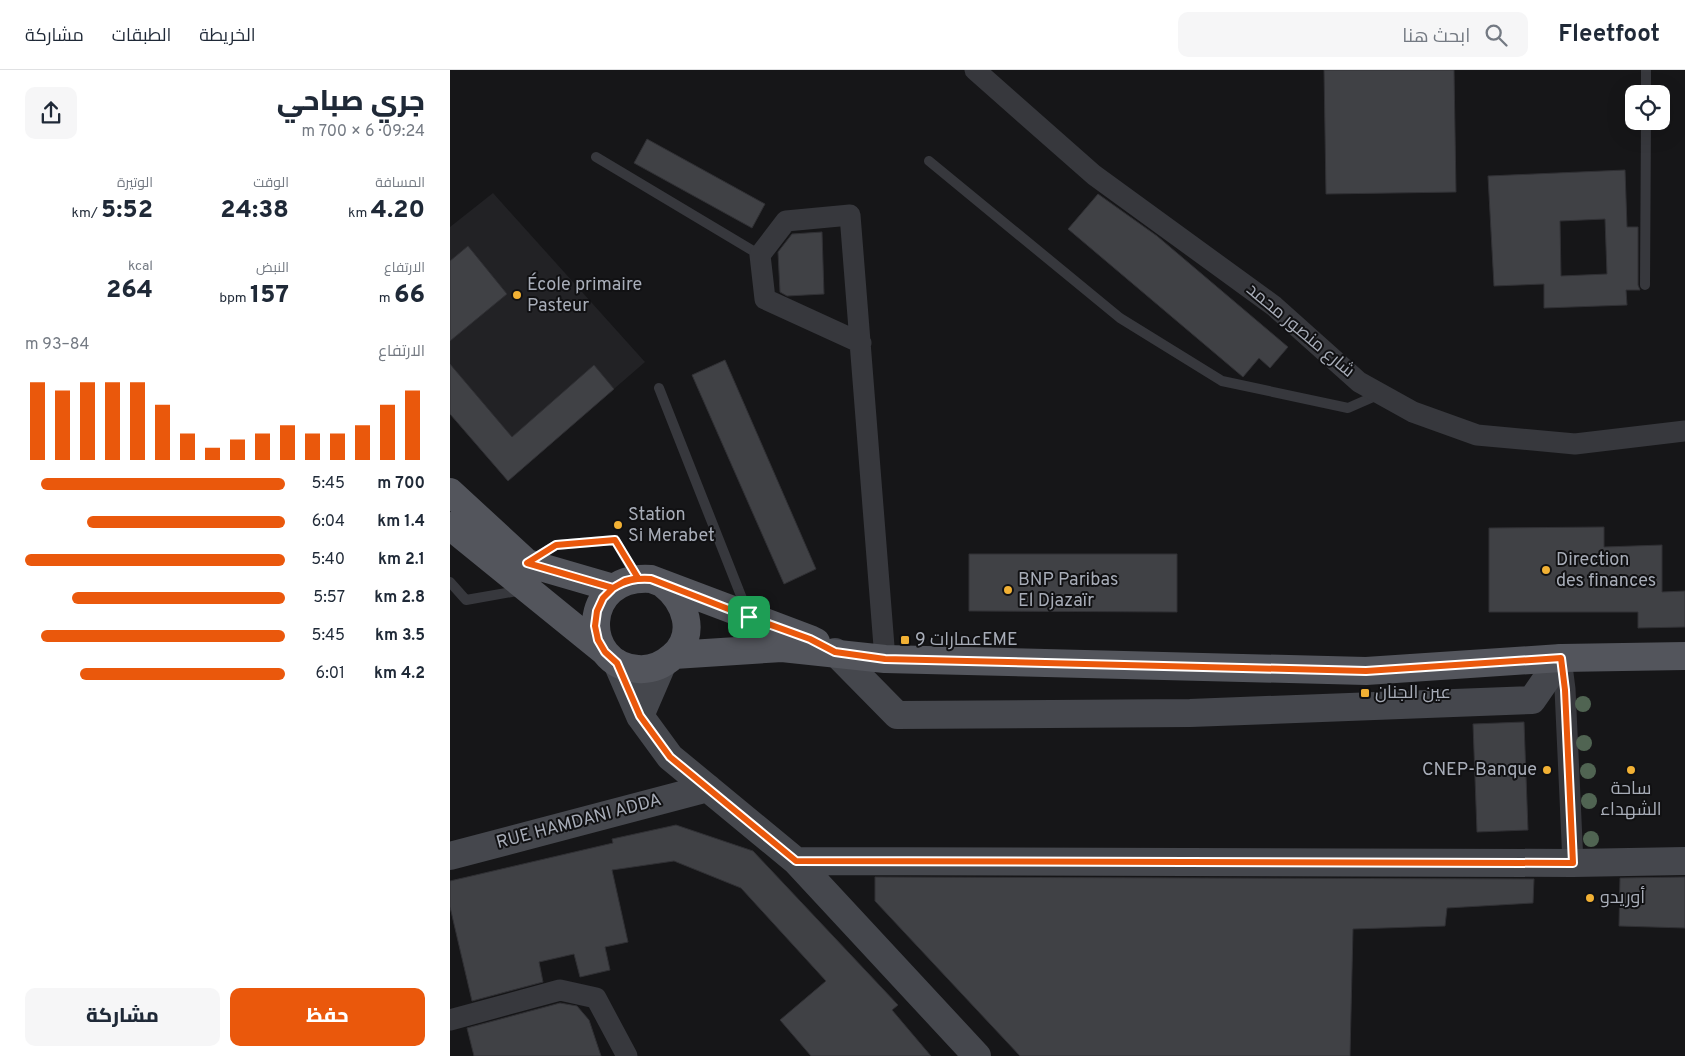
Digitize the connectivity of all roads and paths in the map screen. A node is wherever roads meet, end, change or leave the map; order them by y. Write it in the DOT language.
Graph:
graph roads {
  1 [pos="975,70"];
  2 [pos="1646,70"];
  3 [pos="1646,85"];
  4 [pos="1646,130"];
  5 [pos="596,157"];
  6 [pos="929,161"];
  7 [pos="760,255"];
  8 [pos="1645,286"];
  9 [pos="860,343"];
  10 [pos="659,388"];
  11 [pos="1380,394"];
  12 [pos="1685,431"];
  13 [pos="451,495"];
  14 [pos="450,526"];
  15 [pos="527,563"];
  16 [pos="450,582"];
  17 [pos="638,583"];
  18 [pos="526,590"];
  19 [pos="749,617"];
  20 [pos="835,652"];
  21 [pos="1685,656"];
  22 [pos="611,657"];
  23 [pos="1561,658"];
  24 [pos="885,659"];
  25 [pos="668,660"];
  26 [pos="640,716"];
  27 [pos="708,788"];
  28 [pos="450,856"];
  29 [pos="796,861"];
  30 [pos="1685,861"];
  31 [pos="1573,863"];
  32 [pos="450,1020"];
  33 [pos="627,1056"];
  34 [pos="977,1056"];
  1 -- 11 [label="street, شارع منصور محمد"];
  2 -- 3 [label="lane"];
  4 -- 8 [label="lane"];
  5 -- 7 [label="lane"];
  6 -- 11 [label="lane"];
  7 -- 9 [label="street"];
  7 -- 9 [label="street"];
  9 -- 24 [label="street"];
  10 -- 19 [label="lane"];
  11 -- 12 [label="street, شارع منصور محمد"];
  13 -- 15 [label="main road"];
  14 -- 18 [label="main road"];
  15 -- 17 [label="main road"];
  15 -- 17 [label="lane"];
  16 -- 18 [label="lane"];
  17 -- 19 [label="main road"];
  17 -- 22 [label="main road"];
  17 -- 25 [label="main road"];
  18 -- 22 [label="main road"];
  19 -- 20 [label="main road"];
  20 -- 23 [label="street"];
  20 -- 24 [label="main road"];
  20 -- 25 [label="main road"];
  21 -- 23 [label="main road"];
  22 -- 25 [label="main road"];
  22 -- 26 [label="street"];
  23 -- 24 [label="main road"];
  23 -- 31 [label="street"];
  25 -- 26 [label="street"];
  26 -- 27 [label="street"];
  27 -- 28 [label="street, RUE HAMDANI ADDA"];
  27 -- 29 [label="street"];
  29 -- 31 [label="street"];
  29 -- 34 [label="street"];
  30 -- 31 [label="street"];
  32 -- 33 [label="street"];
}
